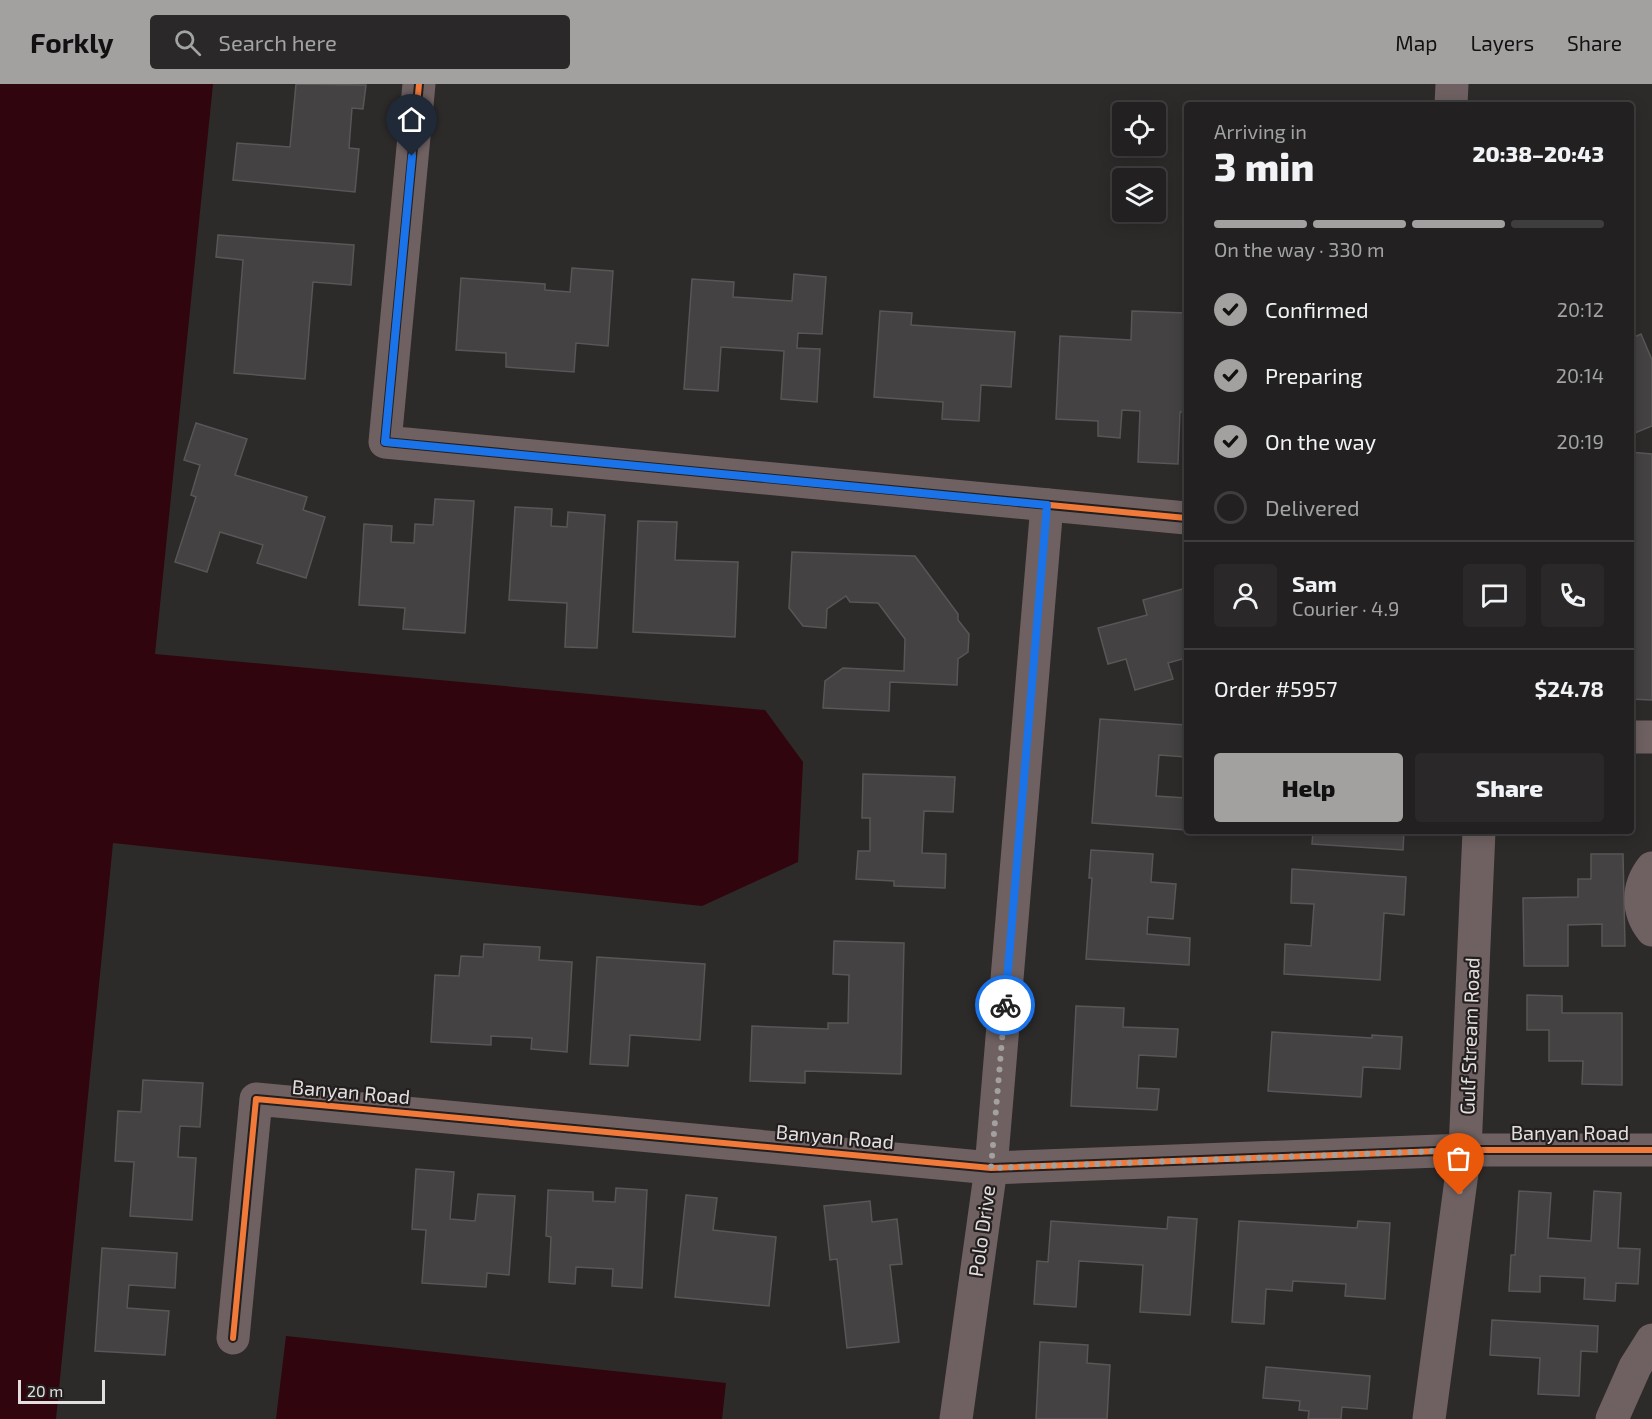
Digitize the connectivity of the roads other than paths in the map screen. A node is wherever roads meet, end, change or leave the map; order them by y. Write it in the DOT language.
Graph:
graph roads {
  1 [pos="419,84"];
  2 [pos="1452,84"];
  3 [pos="1451,102"];
  4 [pos="1047,505"];
  5 [pos="1184,518"];
  6 [pos="1634,737"];
  7 [pos="1652,737"];
  8 [pos="1479,834"];
  9 [pos="1652,868"];
  10 [pos="1652,930"];
  11 [pos="1466,1150"];
  12 [pos="1652,1150"];
  13 [pos="991,1168"];
  14 [pos="233,1338"];
  15 [pos="1652,1340"];
  16 [pos="956,1419"];
  17 [pos="1429,1419"];
  18 [pos="1612,1419"];
  1 -- 4 [label="street"];
  2 -- 3 [label="street"];
  4 -- 5 [label="street"];
  4 -- 13 [label="street, Polo Drive"];
  6 -- 7 [label="street"];
  8 -- 11 [label="street, Gulf Stream Road"];
  9 -- 10 [label="street"];
  11 -- 12 [label="street, Banyan Road"];
  11 -- 13 [label="street, Banyan Road"];
  11 -- 17 [label="street, Gulf Stream Road"];
  13 -- 14 [label="street, Banyan Road"];
  13 -- 16 [label="street, Polo Drive"];
  15 -- 18 [label="street"];
}
